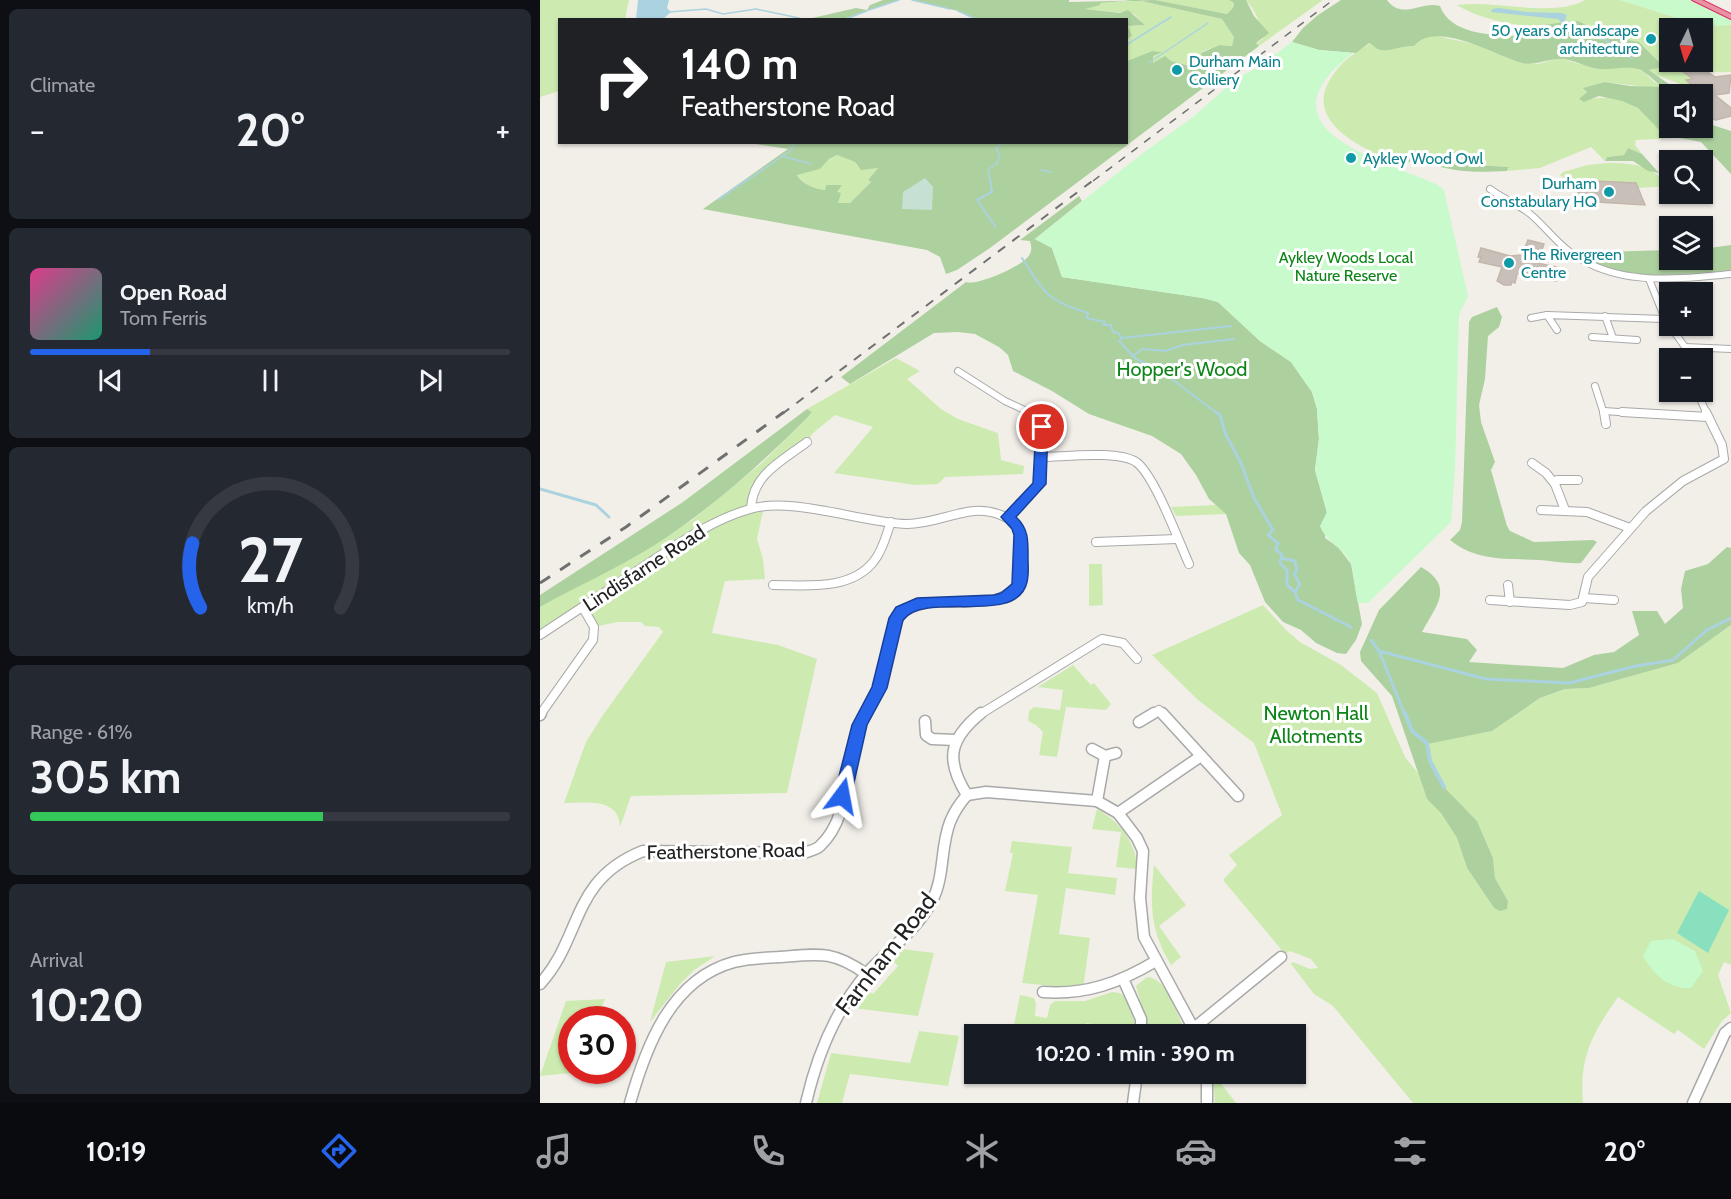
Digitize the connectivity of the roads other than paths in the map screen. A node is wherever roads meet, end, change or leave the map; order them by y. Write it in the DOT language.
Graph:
graph roads {
  1 [pos="1696,0"];
  2 [pos="1708,0"];
  3 [pos="1731,11"];
  4 [pos="1731,17"];
  5 [pos="1490,189"];
  6 [pos="1731,274"];
  7 [pos="1649,279"];
  8 [pos="1659,302"];
  9 [pos="1547,315"];
  10 [pos="1605,316"];
  11 [pos="1530,318"];
  12 [pos="1659,319"];
  13 [pos="1557,330"];
  14 [pos="1678,336"];
  15 [pos="1592,337"];
  16 [pos="1613,338"];
  17 [pos="1637,340"];
  18 [pos="1685,347"];
  19 [pos="1731,349"];
  20 [pos="958,371"];
  21 [pos="1595,386"];
  22 [pos="1701,402"];
  23 [pos="1604,411"];
  24 [pos="1708,417"];
  25 [pos="1606,424"];
  26 [pos="807,442"];
  27 [pos="1040,457"];
  28 [pos="1532,463"];
  29 [pos="1578,480"];
  30 [pos="1555,484"];
  31 [pos="751,508"];
  32 [pos="1541,510"];
  33 [pos="1565,510"];
  34 [pos="1007,517"];
  35 [pos="891,522"];
  36 [pos="1630,528"];
  37 [pos="1177,539"];
  38 [pos="1096,542"];
  39 [pos="1189,564"];
  40 [pos="773,585"];
  41 [pos="1508,585"];
  42 [pos="1584,598"];
  43 [pos="1490,600"];
  44 [pos="1614,600"];
  45 [pos="1510,602"];
  46 [pos="583,608"];
  47 [pos="540,635"];
  48 [pos="1137,659"];
  49 [pos="540,715"];
  50 [pos="925,721"];
  51 [pos="1139,722"];
  52 [pos="955,740"];
  53 [pos="1092,749"];
  54 [pos="1116,753"];
  55 [pos="1105,756"];
  56 [pos="1201,756"];
  57 [pos="967,795"];
  58 [pos="1238,796"];
  59 [pos="1097,801"];
  60 [pos="1118,813"];
  61 [pos="1281,957"];
  62 [pos="1156,961"];
  63 [pos="867,974"];
  64 [pos="1124,981"];
  65 [pos="540,984"];
  66 [pos="1043,992"];
  67 [pos="1141,1024"];
  68 [pos="1192,1024"];
  69 [pos="1204,1024"];
  70 [pos="1731,1028"];
  71 [pos="1136,1084"];
  72 [pos="1206,1084"];
  73 [pos="630,1103"];
  74 [pos="806,1103"];
  75 [pos="1133,1103"];
  76 [pos="1207,1103"];
  77 [pos="1693,1103"];
  1 -- 4 [label="highway"];
  2 -- 3 [label="highway"];
  5 -- 7 [label="street"];
  6 -- 7 [label="street"];
  7 -- 8 [label="street"];
  9 -- 10 [label="street"];
  9 -- 11 [label="street"];
  9 -- 13 [label="street"];
  10 -- 12 [label="street"];
  10 -- 16 [label="street"];
  14 -- 18 [label="street"];
  15 -- 16 [label="street"];
  16 -- 17 [label="street"];
  18 -- 19 [label="street"];
  20 -- 27 [label="street"];
  21 -- 23 [label="street"];
  22 -- 24 [label="street"];
  23 -- 24 [label="street"];
  23 -- 25 [label="street"];
  24 -- 36 [label="street"];
  26 -- 31 [label="street"];
  27 -- 34 [label="street"];
  27 -- 37 [label="street"];
  28 -- 30 [label="street"];
  29 -- 30 [label="street"];
  30 -- 33 [label="street"];
  31 -- 35 [label="street, Lindisfarne Road"];
  31 -- 46 [label="street, Lindisfarne Road"];
  32 -- 33 [label="street"];
  33 -- 36 [label="street"];
  34 -- 35 [label="street, Lindisfarne Road"];
  34 -- 65 [label="street, Featherstone Road"];
  35 -- 40 [label="street"];
  36 -- 42 [label="street"];
  37 -- 38 [label="street"];
  37 -- 39 [label="street"];
  41 -- 45 [label="street"];
  42 -- 44 [label="street"];
  42 -- 45 [label="street"];
  43 -- 45 [label="street"];
  46 -- 47 [label="street, Lindisfarne Road"];
  46 -- 49 [label="street"];
  48 -- 52 [label="street"];
  50 -- 52 [label="street"];
  51 -- 56 [label="street"];
  52 -- 57 [label="street"];
  53 -- 55 [label="street"];
  54 -- 55 [label="street"];
  55 -- 59 [label="street"];
  56 -- 58 [label="street"];
  56 -- 60 [label="street"];
  57 -- 59 [label="street"];
  57 -- 63 [label="street, Farnham Road"];
  59 -- 60 [label="street"];
  60 -- 62 [label="street"];
  61 -- 69 [label="street"];
  62 -- 64 [label="street"];
  62 -- 68 [label="street"];
  63 -- 73 [label="street"];
  63 -- 74 [label="street, Farnham Road"];
  64 -- 66 [label="street"];
  64 -- 67 [label="street"];
  70 -- 77 [label="street"];
  71 -- 75 [label="street"];
  72 -- 76 [label="street"];
}
